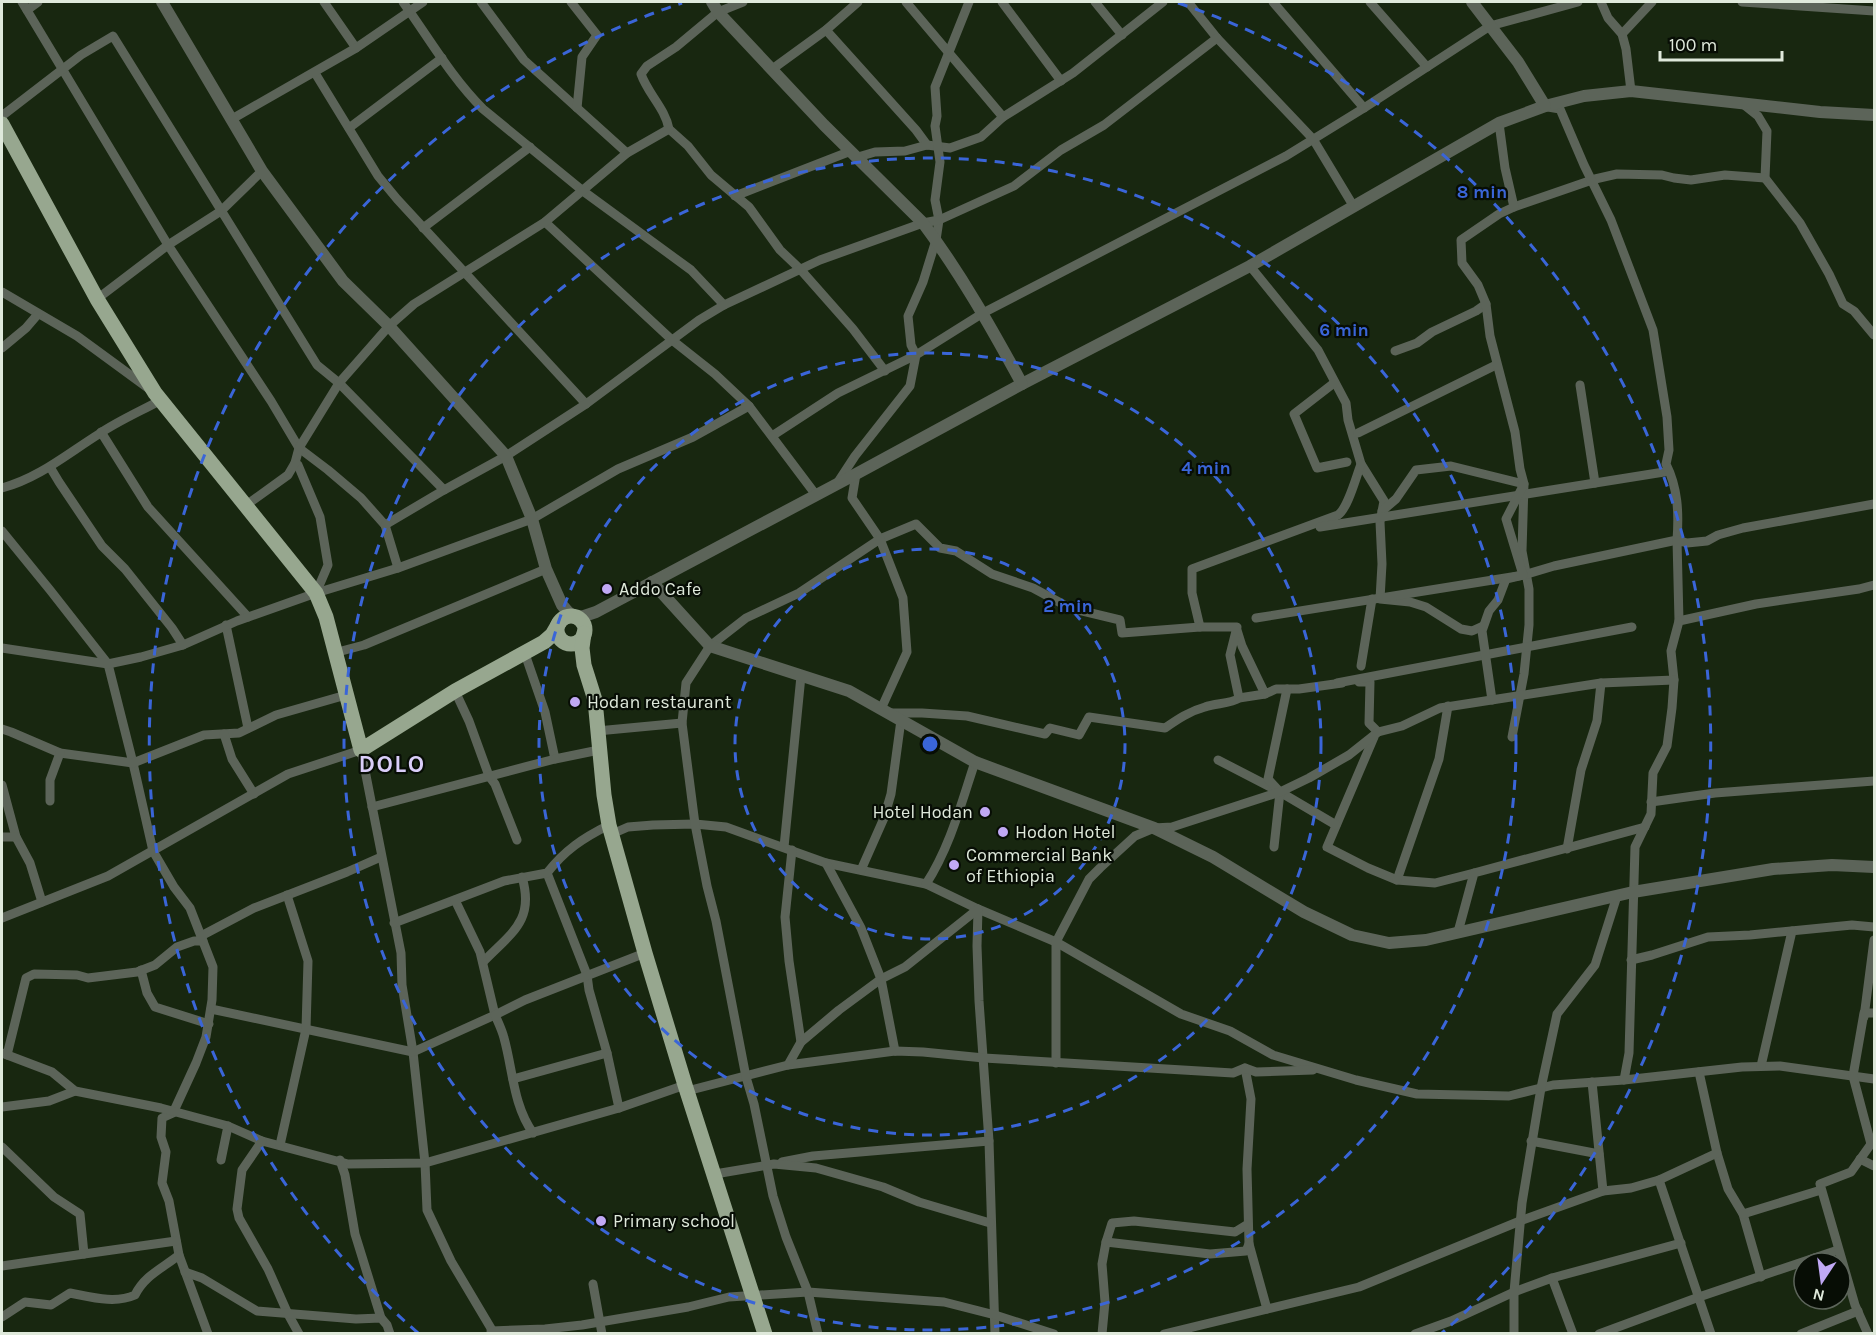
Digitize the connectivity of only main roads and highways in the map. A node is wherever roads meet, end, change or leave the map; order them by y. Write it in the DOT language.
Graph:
graph roads {
  1 [pos="2,124"];
  2 [pos="559,623"];
  3 [pos="584,633"];
  4 [pos="544,642"];
  5 [pos="565,642"];
  6 [pos="585,665"];
  7 [pos="765,1334"];
  1 -- 4 [label="main road"];
  2 -- 3 [label="main road"];
  2 -- 4 [label="main road"];
  2 -- 5 [label="main road"];
  3 -- 5 [label="main road"];
  3 -- 6 [label="main road"];
  4 -- 5 [label="main road"];
  5 -- 6 [label="main road"];
  6 -- 7 [label="main road"];
}
